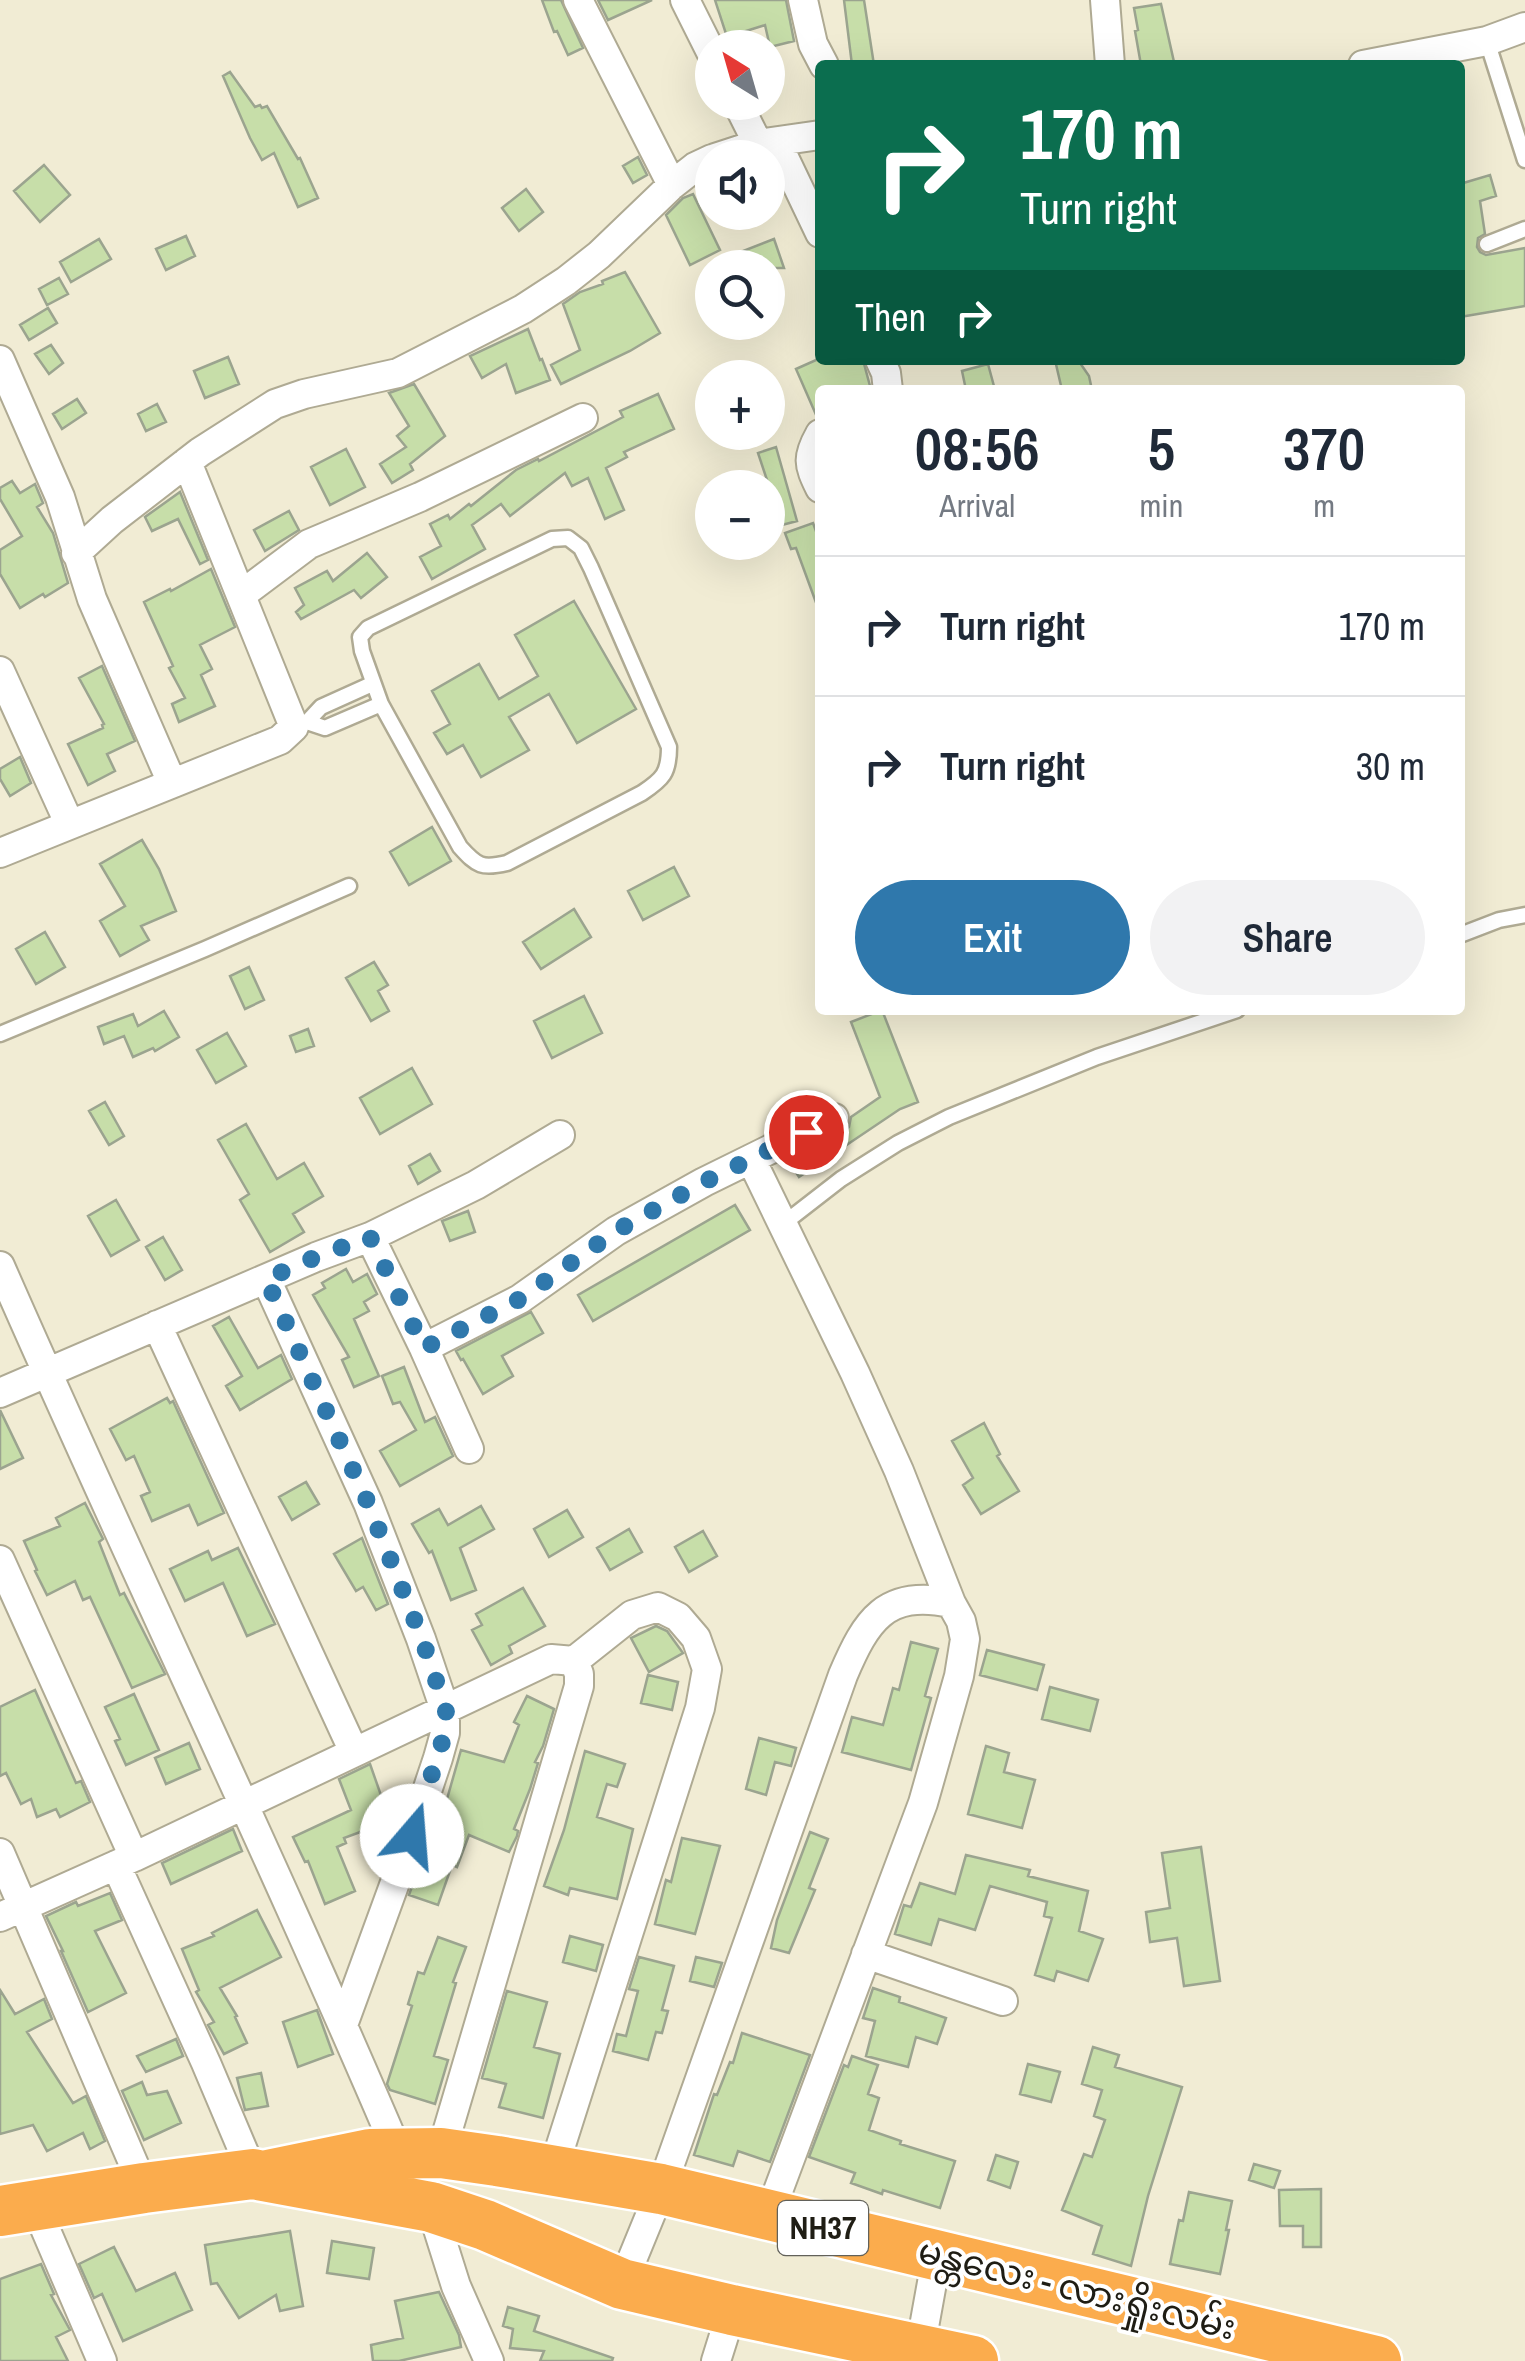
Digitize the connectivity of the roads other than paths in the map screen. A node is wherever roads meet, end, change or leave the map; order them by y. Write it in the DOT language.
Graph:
graph roads {
  1 [pos="578,0"];
  2 [pos="685,0"];
  3 [pos="802,0"];
  4 [pos="1106,0"];
  5 [pos="1525,27"];
  6 [pos="700,30"];
  7 [pos="1486,41"];
  8 [pos="821,60"];
  9 [pos="1110,60"];
  10 [pos="1389,60"];
  11 [pos="815,136"];
  12 [pos="785,140"];
  13 [pos="1525,160"];
  14 [pos="695,166"];
  15 [pos="785,174"];
  16 [pos="672,184"];
  17 [pos="815,225"];
  18 [pos="1525,230"];
  19 [pos="1487,244"];
  20 [pos="0,360"];
  21 [pos="584,418"];
  22 [pos="815,443"];
  23 [pos="188,462"];
  24 [pos="815,479"];
  25 [pos="76,553"];
  26 [pos="241,596"];
  27 [pos="0,671"];
  28 [pos="372,684"];
  29 [pos="381,704"];
  30 [pos="301,725"];
  31 [pos="172,783"];
  32 [pos="70,823"];
  33 [pos="0,853"];
  34 [pos="349,886"];
  35 [pos="1525,915"];
  36 [pos="1465,933"];
  37 [pos="1222,1015"];
  38 [pos="0,1034"];
  39 [pos="834,1118"];
  40 [pos="560,1135"];
  41 [pos="751,1159"];
  42 [pos="783,1224"];
  43 [pos="370,1237"];
  44 [pos="0,1266"];
  45 [pos="266,1279"];
  46 [pos="157,1325"];
  47 [pos="424,1348"];
  48 [pos="46,1373"];
  49 [pos="0,1393"];
  50 [pos="469,1449"];
  51 [pos="0,1560"];
  52 [pos="950,1603"];
  53 [pos="574,1661"];
  54 [pos="446,1710"];
  55 [pos="354,1752"];
  56 [pos="242,1805"];
  57 [pos="0,1853"];
  58 [pos="125,1861"];
  59 [pos="11,1912"];
  60 [pos="866,1954"];
  61 [pos="1003,2001"];
  62 [pos="343,2026"];
  63 [pos="419,2153"];
  64 [pos="552,2170"];
  65 [pos="258,2175"];
  66 [pos="144,2188"];
  67 [pos="661,2189"];
  68 [pos="430,2207"];
  69 [pos="18,2208"];
  70 [pos="769,2215"];
  71 [pos="936,2255"];
  72 [pos="622,2284"];
  73 [pos="732,2310"];
  74 [pos="813,2345"];
  75 [pos="1266,2348"];
  76 [pos="919,2356"];
  77 [pos="102,2361"];
  78 [pos="489,2361"];
  79 [pos="716,2361"];
  80 [pos="973,2361"];
  81 [pos="1376,2361"];
  1 -- 16 [label="street"];
  2 -- 6 [label="street"];
  3 -- 8 [label="street"];
  4 -- 9 [label="street"];
  5 -- 7 [label="street"];
  7 -- 10 [label="street"];
  7 -- 13 [label="lane"];
  11 -- 12 [label="street"];
  14 -- 16 [label="street"];
  15 -- 17 [label="street"];
  16 -- 23 [label="street"];
  18 -- 19 [label="lane"];
  20 -- 25 [label="street"];
  21 -- 26 [label="street"];
  22 -- 24 [label="street"];
  23 -- 25 [label="street"];
  23 -- 26 [label="street"];
  25 -- 31 [label="street"];
  26 -- 30 [label="street"];
  27 -- 32 [label="street"];
  28 -- 29 [label="lane"];
  28 -- 29 [label="lane"];
  28 -- 30 [label="lane"];
  29 -- 30 [label="lane"];
  30 -- 31 [label="street"];
  31 -- 32 [label="street"];
  32 -- 33 [label="street"];
  34 -- 38 [label="lane"];
  35 -- 36 [label="lane"];
  37 -- 42 [label="lane"];
  39 -- 41 [label="street"];
  40 -- 43 [label="street"];
  41 -- 42 [label="street"];
  41 -- 47 [label="street"];
  42 -- 52 [label="street"];
  43 -- 45 [label="street"];
  43 -- 47 [label="street"];
  44 -- 48 [label="street"];
  45 -- 46 [label="street"];
  45 -- 54 [label="street"];
  46 -- 48 [label="street"];
  46 -- 55 [label="street"];
  47 -- 50 [label="street"];
  48 -- 49 [label="street"];
  48 -- 56 [label="street"];
  51 -- 58 [label="street"];
  52 -- 60 [label="street"];
  52 -- 67 [label="street"];
  53 -- 54 [label="street"];
  53 -- 63 [label="street"];
  53 -- 64 [label="street"];
  54 -- 55 [label="street"];
  54 -- 62 [label="street"];
  55 -- 56 [label="street"];
  56 -- 58 [label="street"];
  56 -- 62 [label="street"];
  57 -- 59 [label="street"];
  58 -- 59 [label="street"];
  58 -- 65 [label="street"];
  59 -- 66 [label="street"];
  60 -- 61 [label="street"];
  60 -- 70 [label="street"];
  62 -- 63 [label="street"];
  63 -- 64 [label="highway, မန္တလေး - လားရှိုးလမ်း / NH37"];
  63 -- 65 [label="highway, မန္တလေး - လားရှိုးလမ်း / NH37"];
  64 -- 67 [label="highway, မန္တလေး - လားရှိုးလမ်း / NH37"];
  65 -- 66 [label="highway, NH37"];
  65 -- 68 [label="highway, NH37"];
  66 -- 69 [label="highway, NH37"];
  67 -- 70 [label="highway, မန္တလေး - လားရှိုးလမ်း / NH37"];
  67 -- 72 [label="street"];
  68 -- 72 [label="highway, NH37"];
  68 -- 78 [label="street"];
  69 -- 77 [label="street"];
  70 -- 71 [label="highway, မန္တလေး - လားရှိုးလမ်း / NH37"];
  71 -- 75 [label="highway, မန္တလေး - လားရှိုးလမ်း / NH37"];
  71 -- 76 [label="street"];
  72 -- 73 [label="highway, NH37"];
  73 -- 74 [label="highway, NH37"];
  73 -- 79 [label="street"];
  74 -- 76 [label="highway, NH37"];
  75 -- 81 [label="highway, မန္တလေး - လားရှိုးလမ်း / NH37"];
  76 -- 80 [label="highway, NH37"];
}
